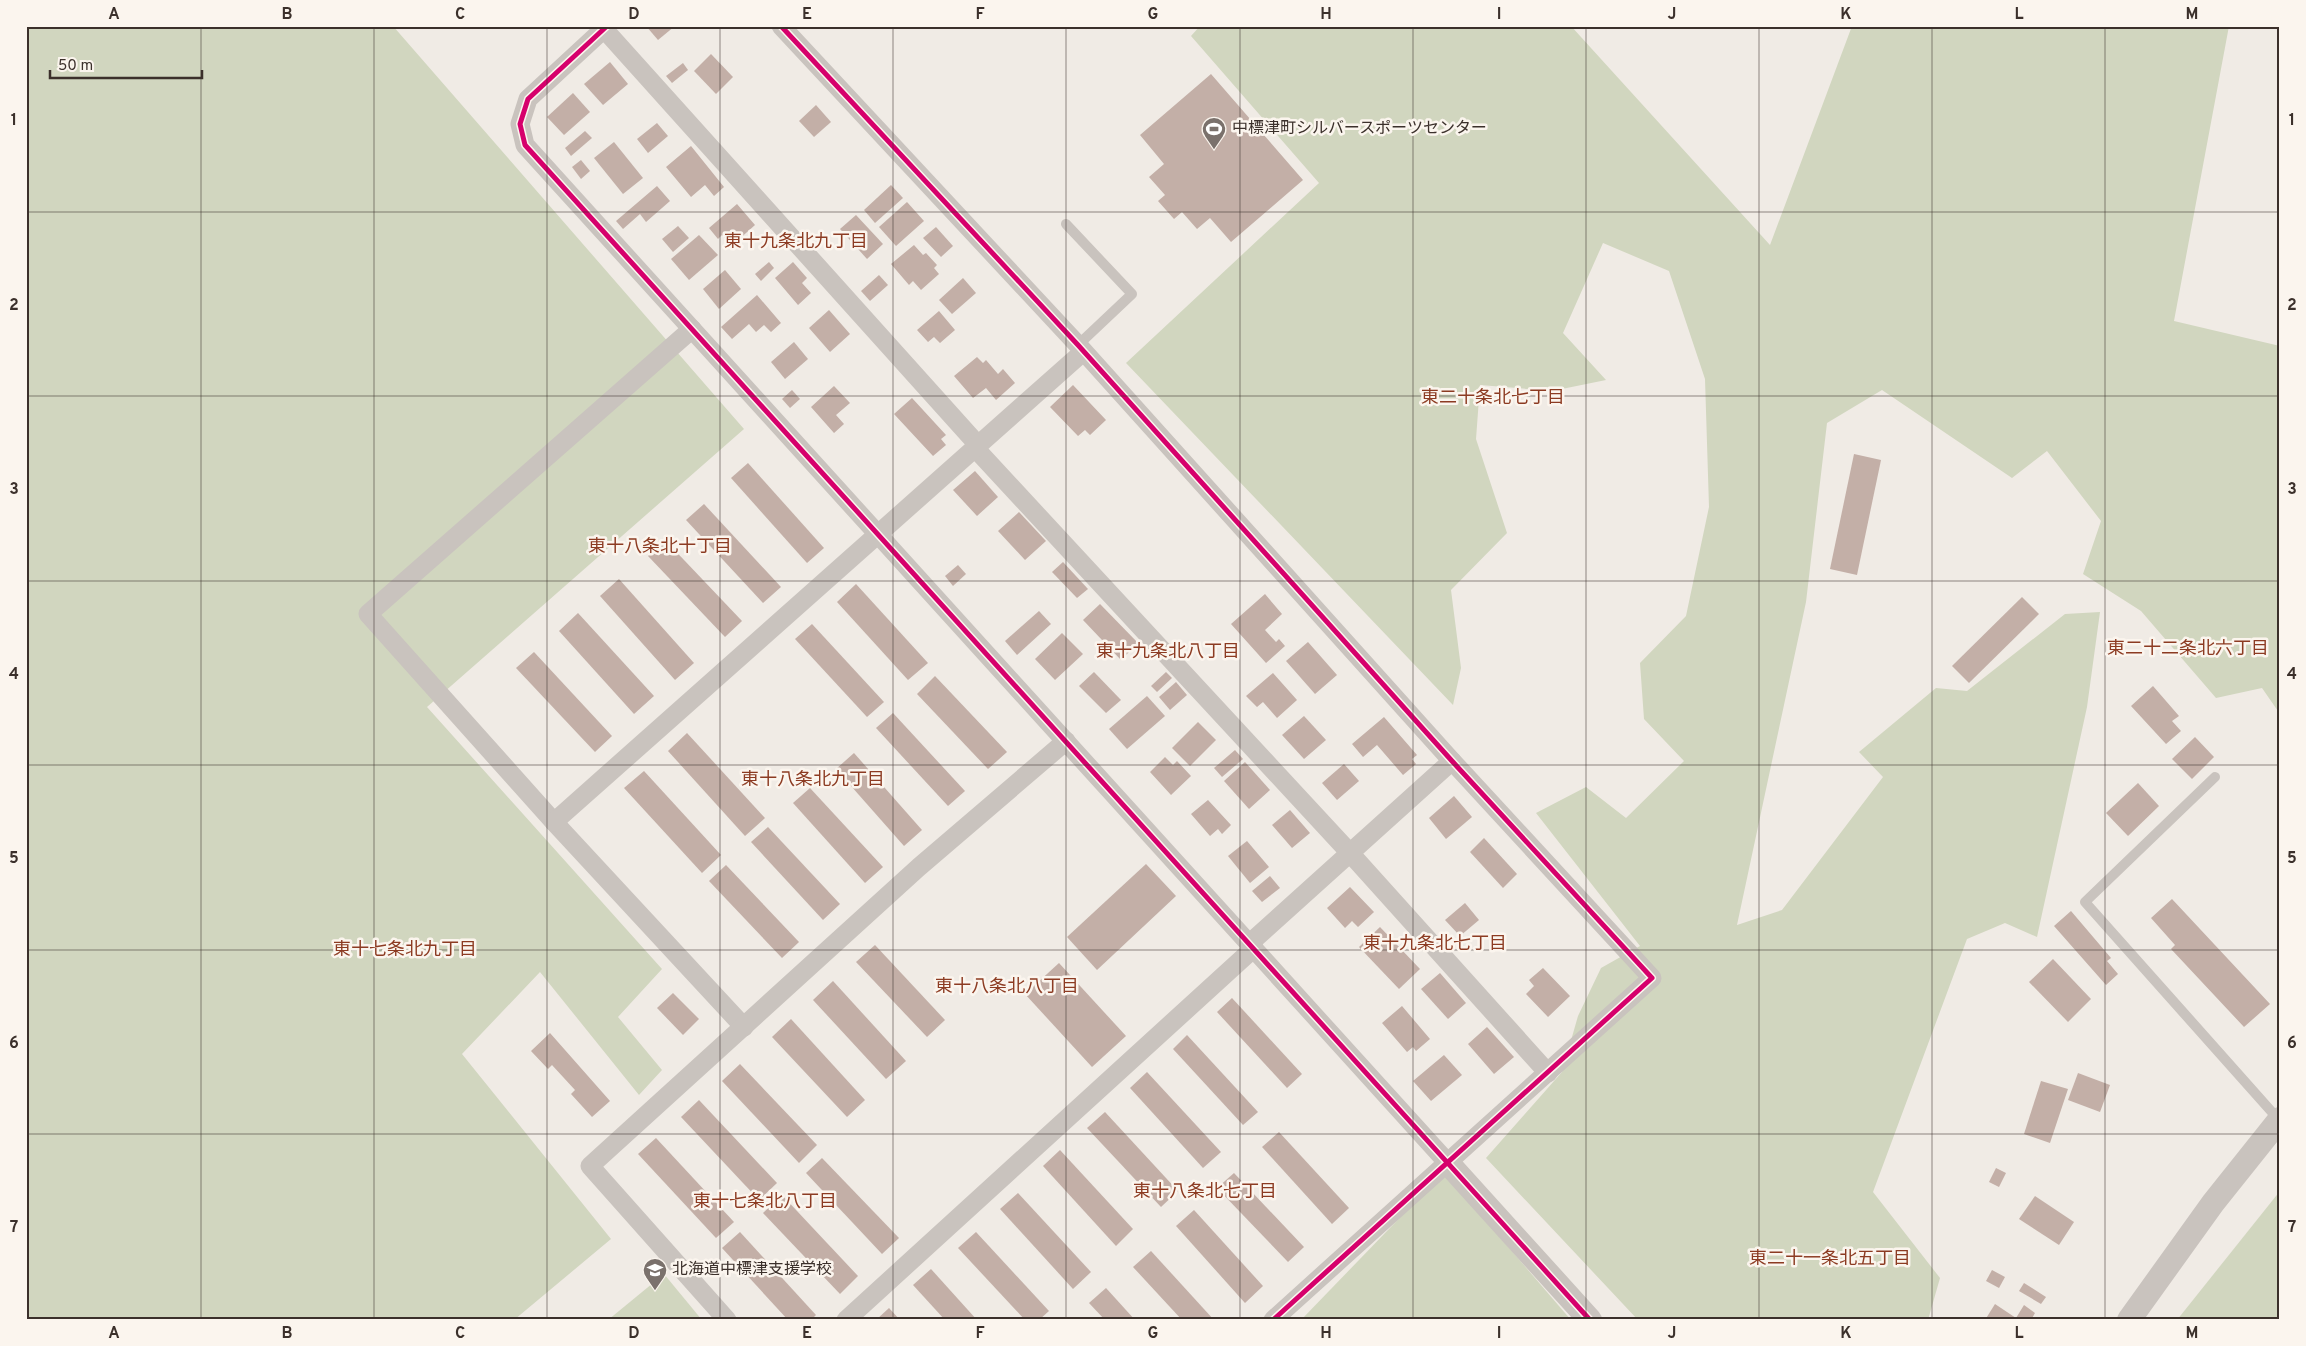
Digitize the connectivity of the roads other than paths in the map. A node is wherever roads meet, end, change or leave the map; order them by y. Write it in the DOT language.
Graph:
graph roads {
  1 [pos="606,28"];
  2 [pos="788,29"];
  3 [pos="1066,224"];
  4 [pos="692,329"];
  5 [pos="1081,348"];
  6 [pos="976,447"];
  7 [pos="877,535"];
  8 [pos="1066,741"];
  9 [pos="1452,761"];
  10 [pos="2215,777"];
  11 [pos="554,822"];
  12 [pos="1350,853"];
  13 [pos="1252,945"];
  14 [pos="744,1027"];
  15 [pos="1548,1073"];
  16 [pos="2279,1119"];
  17 [pos="1447,1162"];
  18 [pos="727,1320"];
  19 [pos="846,1320"];
  20 [pos="1273,1320"];
  21 [pos="1590,1320"];
  22 [pos="2129,1320"];
  1 -- 4 [label="street"];
  1 -- 6 [label="street"];
  2 -- 5 [label="street"];
  3 -- 5 [label="lane"];
  4 -- 7 [label="street"];
  4 -- 11 [label="street"];
  5 -- 6 [label="street"];
  5 -- 9 [label="street"];
  6 -- 7 [label="street"];
  6 -- 12 [label="street"];
  7 -- 8 [label="street"];
  7 -- 11 [label="street"];
  8 -- 13 [label="street"];
  8 -- 14 [label="street"];
  9 -- 12 [label="street"];
  9 -- 15 [label="street"];
  10 -- 16 [label="lane"];
  11 -- 14 [label="street"];
  12 -- 13 [label="street"];
  12 -- 15 [label="street"];
  13 -- 17 [label="street"];
  13 -- 19 [label="street"];
  14 -- 18 [label="street"];
  15 -- 17 [label="street"];
  16 -- 22 [label="street"];
  17 -- 20 [label="street"];
  17 -- 21 [label="street"];
}
